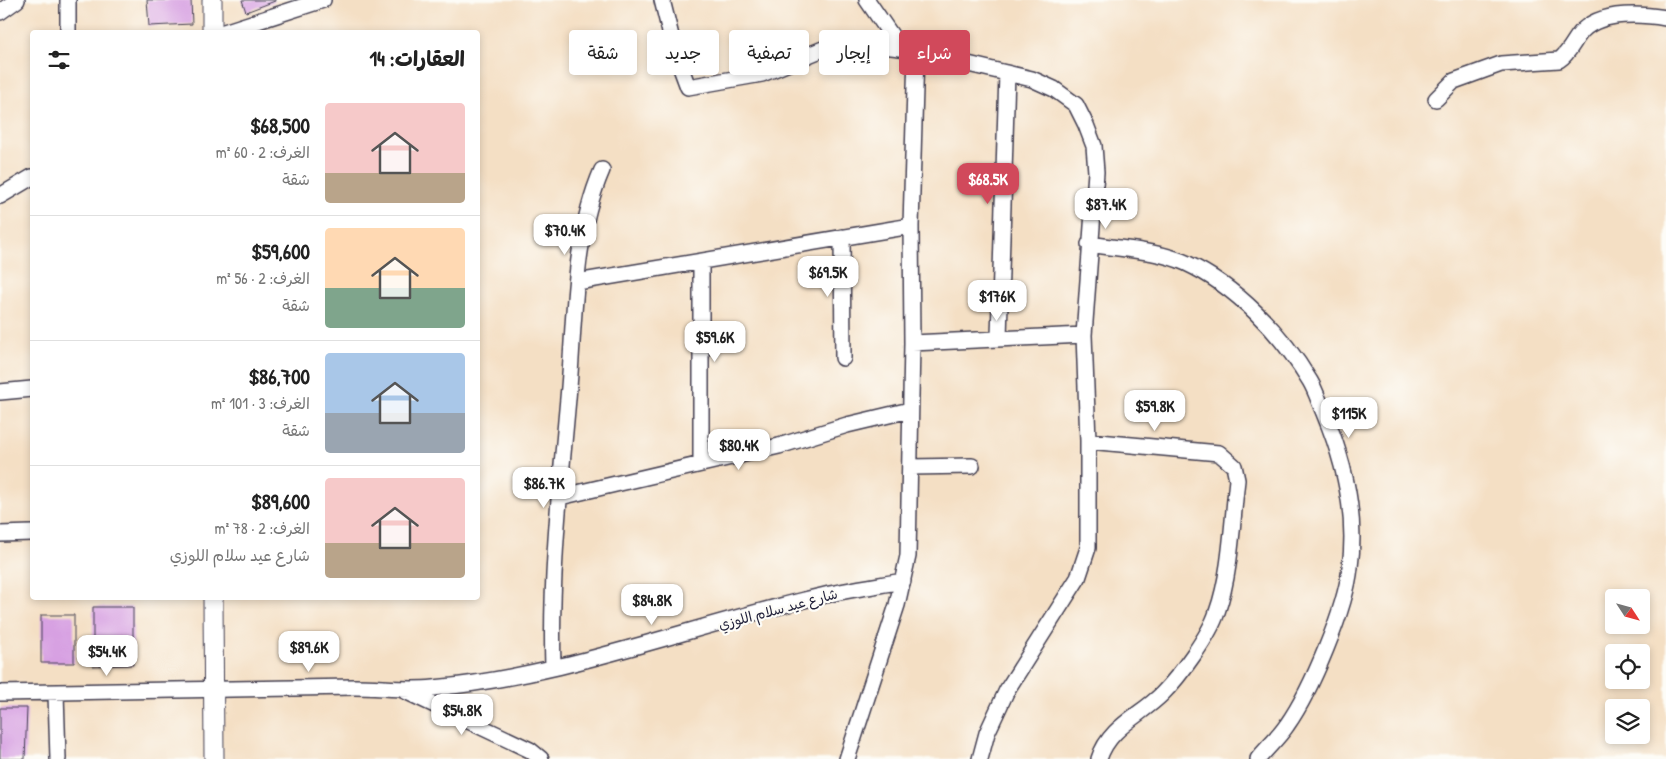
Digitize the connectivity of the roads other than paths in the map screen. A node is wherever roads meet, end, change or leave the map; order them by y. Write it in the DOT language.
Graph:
graph roads {
  1 [pos="68,0"];
  2 [pos="212,0"];
  3 [pos="323,0"];
  4 [pos="662,0"];
  5 [pos="867,0"];
  6 [pos="1666,18"];
  7 [pos="68,30"];
  8 [pos="212,30"];
  9 [pos="230,30"];
  10 [pos="899,47"];
  11 [pos="899,48"];
  12 [pos="970,65"];
  13 [pos="1007,73"];
  14 [pos="915,75"];
  15 [pos="1436,99"];
  16 [pos="602,170"];
  17 [pos="30,179"];
  18 [pos="0,196"];
  19 [pos="911,226"];
  20 [pos="842,237"];
  21 [pos="1089,244"];
  22 [pos="701,262"];
  23 [pos="577,282"];
  24 [pos="1084,335"];
  25 [pos="999,337"];
  26 [pos="912,343"];
  27 [pos="843,358"];
  28 [pos="30,389"];
  29 [pos="0,392"];
  30 [pos="910,410"];
  31 [pos="1088,441"];
  32 [pos="701,463"];
  33 [pos="972,466"];
  34 [pos="910,467"];
  35 [pos="560,497"];
  36 [pos="30,533"];
  37 [pos="0,534"];
  38 [pos="903,581"];
  39 [pos="213,600"];
  40 [pos="553,667"];
  41 [pos="214,689"];
  42 [pos="402,690"];
  43 [pos="0,693"];
  44 [pos="56,693"];
  45 [pos="58,759"];
  46 [pos="214,759"];
  47 [pos="541,759"];
  48 [pos="847,759"];
  49 [pos="980,759"];
  50 [pos="1099,759"];
  51 [pos="1258,759"];
  1 -- 7 [label="street"];
  2 -- 8 [label="street"];
  3 -- 9 [label="street"];
  4 -- 11 [label="street"];
  5 -- 10 [label="street"];
  6 -- 15 [label="street"];
  12 -- 13 [label="street"];
  13 -- 21 [label="street"];
  13 -- 25 [label="street"];
  14 -- 19 [label="street"];
  16 -- 23 [label="street"];
  17 -- 18 [label="street"];
  19 -- 20 [label="street"];
  19 -- 26 [label="street"];
  20 -- 22 [label="street"];
  20 -- 27 [label="street"];
  21 -- 24 [label="street"];
  21 -- 51 [label="street"];
  22 -- 23 [label="street"];
  22 -- 32 [label="street"];
  23 -- 35 [label="street"];
  24 -- 25 [label="street"];
  24 -- 31 [label="street"];
  25 -- 26 [label="street"];
  26 -- 30 [label="street"];
  28 -- 29 [label="street"];
  30 -- 32 [label="street"];
  30 -- 34 [label="street"];
  31 -- 49 [label="street"];
  31 -- 50 [label="street"];
  32 -- 35 [label="street"];
  33 -- 34 [label="street"];
  34 -- 38 [label="street"];
  35 -- 40 [label="street"];
  36 -- 37 [label="street"];
  38 -- 40 [label="street, شارع عيد سلام اللوزي"];
  38 -- 48 [label="street"];
  39 -- 41 [label="street"];
  40 -- 42 [label="street, شارع عيد سلام اللوزي"];
  41 -- 42 [label="street, شارع عيد سلام اللوزي"];
  41 -- 44 [label="street, شارع عيد سلام اللوزي"];
  41 -- 46 [label="street"];
  42 -- 47 [label="street"];
  43 -- 44 [label="street, شارع عيد سلام اللوزي"];
  44 -- 45 [label="street"];
}
